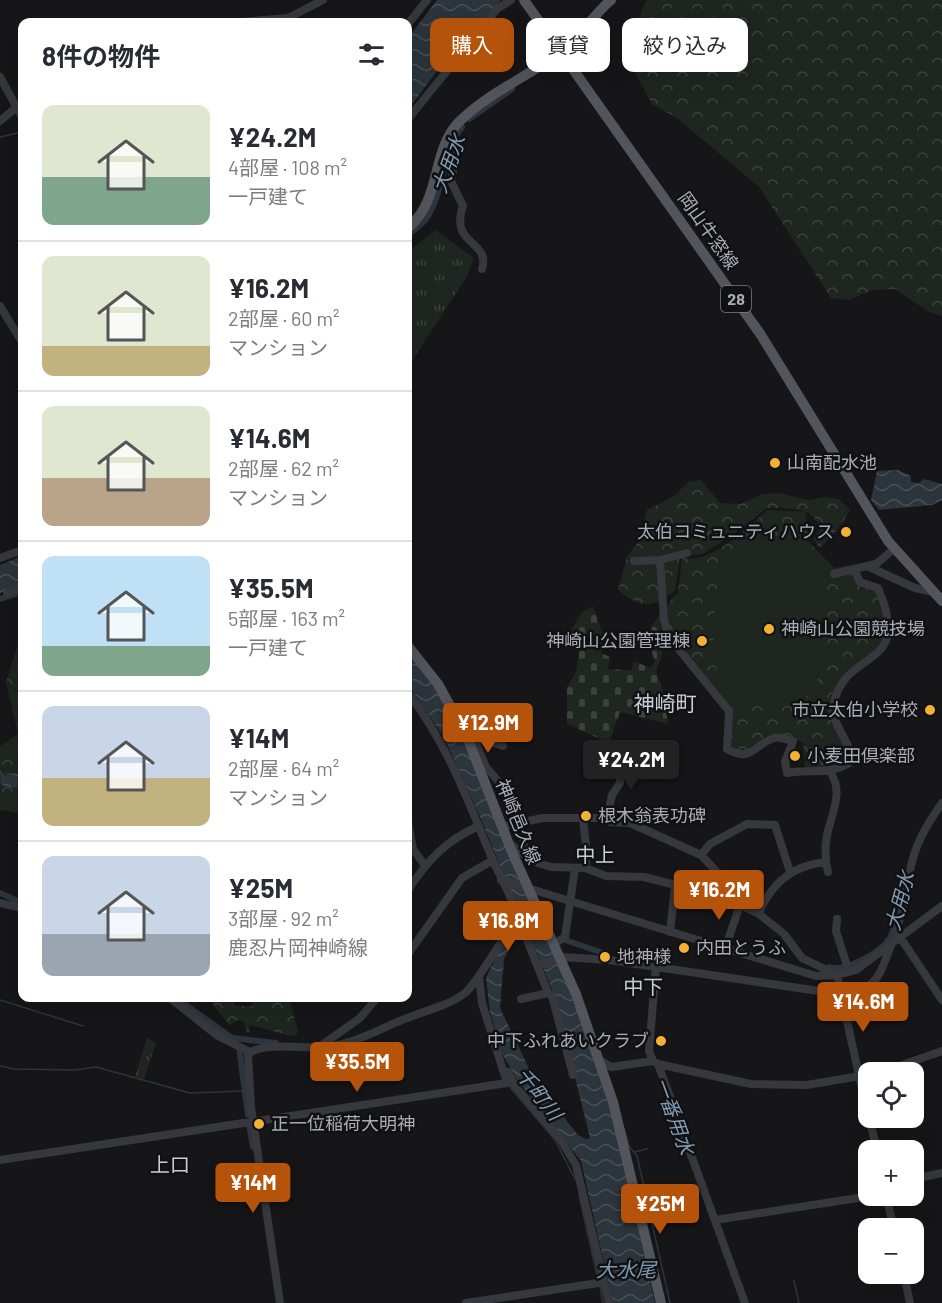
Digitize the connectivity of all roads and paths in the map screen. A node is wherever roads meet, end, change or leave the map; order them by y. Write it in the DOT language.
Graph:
graph roads {
  1 [pos="323,0"];
  2 [pos="427,0"];
  3 [pos="511,0"];
  4 [pos="524,0"];
  5 [pos="611,0"];
  6 [pos="288,18"];
  7 [pos="537,18"];
  8 [pos="597,18"];
  9 [pos="412,19"];
  10 [pos="531,72"];
  11 [pos="575,72"];
  12 [pos="0,77"];
  13 [pos="18,103"];
  14 [pos="18,108"];
  15 [pos="412,114"];
  16 [pos="0,121"];
  17 [pos="448,153"];
  18 [pos="412,225"];
  19 [pos="482,269"];
  20 [pos="0,306"];
  21 [pos="18,335"];
  22 [pos="894,549"];
  23 [pos="18,551"];
  24 [pos="687,554"];
  25 [pos="0,558"];
  26 [pos="660,560"];
  27 [pos="634,561"];
  28 [pos="867,566"];
  29 [pos="854,568"];
  30 [pos="834,574"];
  31 [pos="18,589"];
  32 [pos="934,592"];
  33 [pos="7,593"];
  34 [pos="942,601"];
  35 [pos="412,651"];
  36 [pos="412,699"];
  37 [pos="466,718"];
  38 [pos="471,736"];
  39 [pos="503,746"];
  40 [pos="620,755"];
  41 [pos="830,772"];
  42 [pos="942,803"];
  43 [pos="583,818"];
  44 [pos="607,818"];
  45 [pos="522,821"];
  46 [pos="479,826"];
  47 [pos="502,827"];
  48 [pos="507,841"];
  49 [pos="412,844"];
  50 [pos="701,855"];
  51 [pos="493,860"];
  52 [pos="425,866"];
  53 [pos="585,866"];
  54 [pos="575,868"];
  55 [pos="790,872"];
  56 [pos="504,880"];
  57 [pos="412,884"];
  58 [pos="525,886"];
  59 [pos="675,886"];
  60 [pos="715,892"];
  61 [pos="570,901"];
  62 [pos="741,901"];
  63 [pos="0,903"];
  64 [pos="942,906"];
  65 [pos="18,907"];
  66 [pos="760,911"];
  67 [pos="837,919"];
  68 [pos="513,927"];
  69 [pos="670,932"];
  70 [pos="560,940"];
  71 [pos="895,941"];
  72 [pos="412,948"];
  73 [pos="725,949"];
  74 [pos="560,957"];
  75 [pos="539,966"];
  76 [pos="656,968"];
  77 [pos="848,969"];
  78 [pos="837,975"];
  79 [pos="479,976"];
  80 [pos="548,993"];
  81 [pos="840,994"];
  82 [pos="521,999"];
  83 [pos="942,1000"];
  84 [pos="175,1002"];
  85 [pos="374,1002"];
  86 [pos="317,1049"];
  87 [pos="942,1051"];
  88 [pos="250,1052"];
  89 [pos="497,1052"];
  90 [pos="599,1060"];
  91 [pos="859,1062"];
  92 [pos="911,1062"];
  93 [pos="655,1063"];
  94 [pos="573,1075"];
  95 [pos="858,1079"];
  96 [pos="252,1122"];
  97 [pos="0,1160"];
  98 [pos="942,1173"];
  99 [pos="924,1177"];
  100 [pos="858,1198"];
  101 [pos="715,1220"];
  102 [pos="600,1279"];
  103 [pos="906,1284"];
  104 [pos="280,1303"];
  105 [pos="466,1303"];
  106 [pos="609,1303"];
  107 [pos="661,1303"];
  108 [pos="745,1303"];
  109 [pos="910,1303"];
  1 -- 6 [label="street"];
  2 -- 9 [label="street"];
  3 -- 15 [label="street"];
  4 -- 7 [label="main road, 岡山牛窓線 / 28"];
  5 -- 8 [label="main road"];
  10 -- 17 [label="main road"];
  11 -- 22 [label="main road, 岡山牛窓線 / 28"];
  12 -- 13 [label="street"];
  14 -- 16 [label="street"];
  17 -- 18 [label="main road"];
  17 -- 19 [label="street"];
  20 -- 21 [label="street"];
  22 -- 28 [label="street"];
  22 -- 32 [label="main road, 岡山牛窓線 / 28"];
  23 -- 25 [label="street"];
  24 -- 26 [label="street"];
  26 -- 27 [label="street"];
  26 -- 41 [label="street"];
  28 -- 29 [label="street"];
  28 -- 32 [label="street"];
  29 -- 30 [label="street"];
  29 -- 41 [label="street"];
  31 -- 33 [label="street"];
  32 -- 34 [label="main road, 岡山牛窓線 / 28"];
  35 -- 38 [label="main road, 神崎邑久線"];
  36 -- 46 [label="street"];
  37 -- 38 [label="street"];
  38 -- 39 [label="street"];
  38 -- 45 [label="street"];
  38 -- 47 [label="main road, 神崎邑久線"];
  40 -- 44 [label="street"];
  41 -- 55 [label="street"];
  42 -- 71 [label="street"];
  43 -- 44 [label="street"];
  43 -- 45 [label="street"];
  43 -- 53 [label="street"];
  44 -- 50 [label="street"];
  45 -- 47 [label="street"];
  46 -- 51 [label="street"];
  46 -- 52 [label="street"];
  47 -- 48 [label="main road, 神崎邑久線"];
  48 -- 54 [label="street"];
  48 -- 58 [label="main road, 神崎邑久線"];
  49 -- 52 [label="street"];
  50 -- 55 [label="street"];
  50 -- 60 [label="street"];
  51 -- 56 [label="street"];
  51 -- 72 [label="street"];
  52 -- 57 [label="street"];
  53 -- 54 [label="street"];
  53 -- 59 [label="street"];
  54 -- 61 [label="street"];
  55 -- 66 [label="street"];
  56 -- 58 [label="street"];
  56 -- 68 [label="street"];
  58 -- 61 [label="street"];
  58 -- 70 [label="main road, 神崎邑久線"];
  59 -- 60 [label="street"];
  59 -- 69 [label="street"];
  60 -- 62 [label="street"];
  61 -- 69 [label="street"];
  61 -- 70 [label="street"];
  62 -- 66 [label="street"];
  62 -- 73 [label="street"];
  63 -- 65 [label="street"];
  64 -- 71 [label="street"];
  66 -- 78 [label="street"];
  67 -- 77 [label="street"];
  68 -- 75 [label="street"];
  68 -- 79 [label="street"];
  69 -- 73 [label="street"];
  70 -- 74 [label="main road, 神崎邑久線"];
  71 -- 77 [label="street"];
  71 -- 81 [label="street"];
  71 -- 83 [label="street"];
  73 -- 78 [label="street"];
  74 -- 75 [label="street"];
  74 -- 76 [label="street"];
  74 -- 90 [label="main road, 神崎邑久線"];
  75 -- 80 [label="street"];
  76 -- 81 [label="street"];
  76 -- 93 [label="street"];
  77 -- 78 [label="street"];
  78 -- 81 [label="street"];
  79 -- 86 [label="street"];
  79 -- 89 [label="street"];
  80 -- 82 [label="street"];
  80 -- 94 [label="street"];
  81 -- 91 [label="street"];
  84 -- 88 [label="street"];
  85 -- 86 [label="street"];
  86 -- 88 [label="street"];
  87 -- 92 [label="street"];
  88 -- 96 [label="street"];
  89 -- 96 [label="street"];
  89 -- 102 [label="street"];
  90 -- 93 [label="street"];
  90 -- 107 [label="main road, 神崎邑久線"];
  93 -- 95 [label="street"];
  93 -- 101 [label="street"];
  96 -- 97 [label="street"];
  96 -- 104 [label="street"];
  98 -- 99 [label="street"];
  100 -- 101 [label="street"];
  101 -- 108 [label="street"];
  102 -- 105 [label="street"];
  102 -- 106 [label="street"];
  103 -- 109 [label="street"];
}
